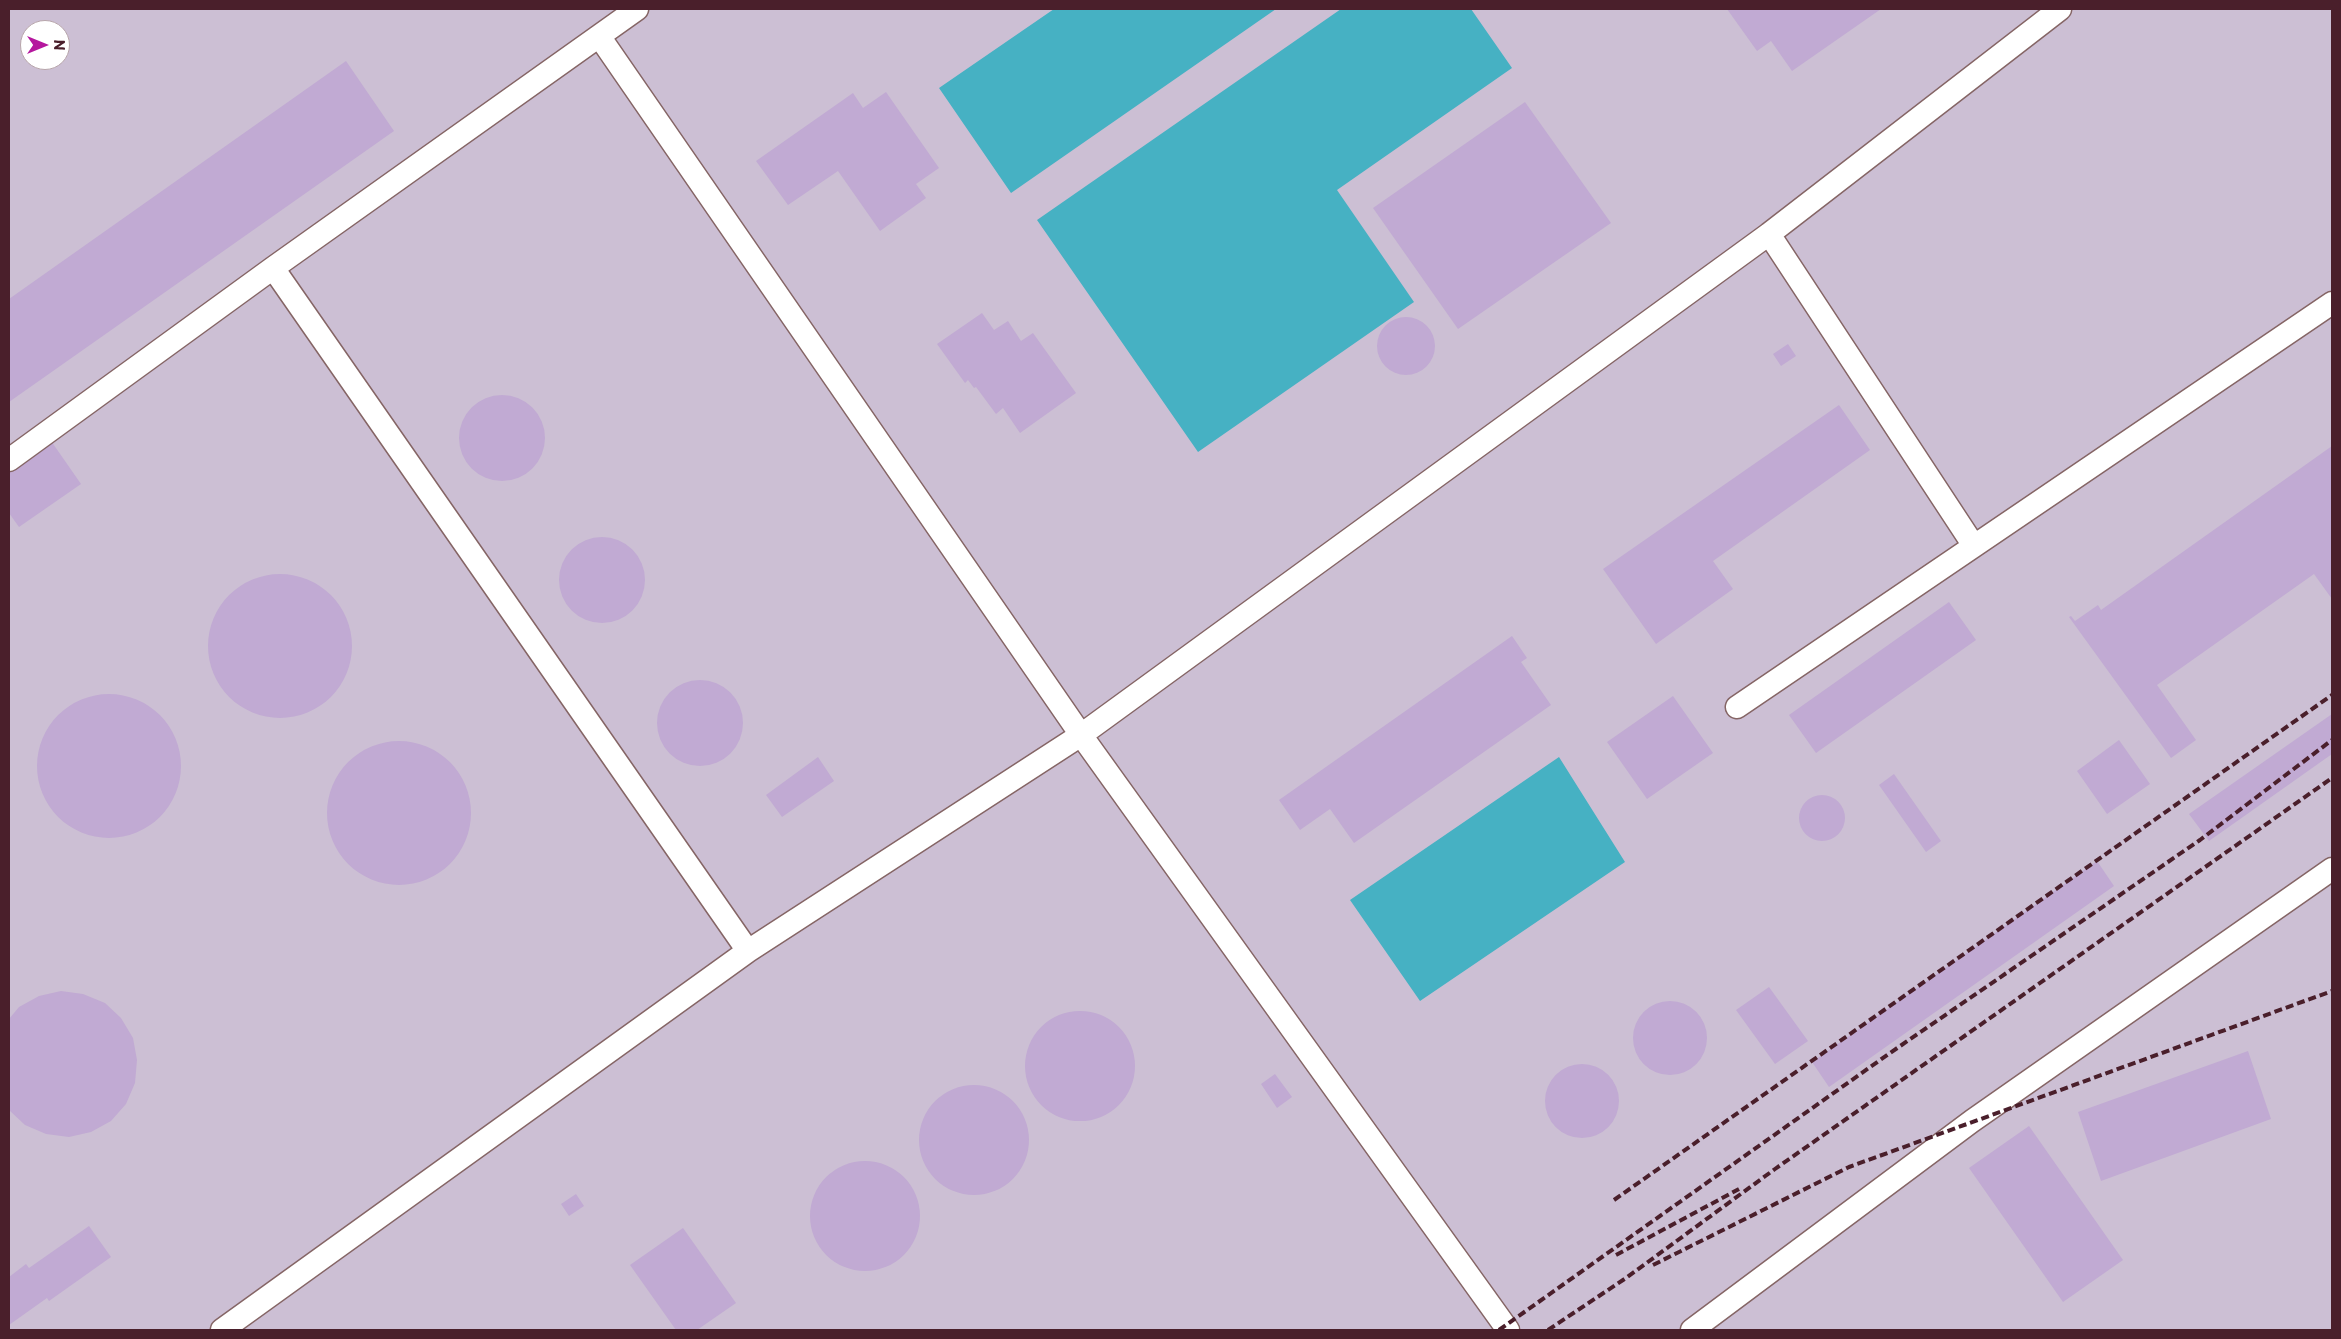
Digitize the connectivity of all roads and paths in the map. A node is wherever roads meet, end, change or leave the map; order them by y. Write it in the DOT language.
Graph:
graph roads {
  1 [pos="637,9"];
  2 [pos="2060,9"];
  3 [pos="599,36"];
  4 [pos="1769,234"];
  5 [pos="273,268"];
  6 [pos="2332,303"];
  7 [pos="9,460"];
  8 [pos="1974,546"];
  9 [pos="1737,707"];
  10 [pos="1081,735"];
  11 [pos="2332,869"];
  12 [pos="748,950"];
  13 [pos="222,1330"];
  14 [pos="1508,1330"];
  15 [pos="1692,1330"];
  1 -- 3 [label="lane"];
  2 -- 4 [label="lane"];
  3 -- 5 [label="lane"];
  3 -- 10 [label="lane"];
  4 -- 8 [label="lane"];
  4 -- 10 [label="lane"];
  5 -- 7 [label="lane"];
  5 -- 12 [label="lane"];
  6 -- 8 [label="lane"];
  8 -- 9 [label="lane"];
  10 -- 12 [label="lane"];
  10 -- 14 [label="lane"];
  11 -- 15 [label="lane"];
  12 -- 13 [label="lane"];
}
